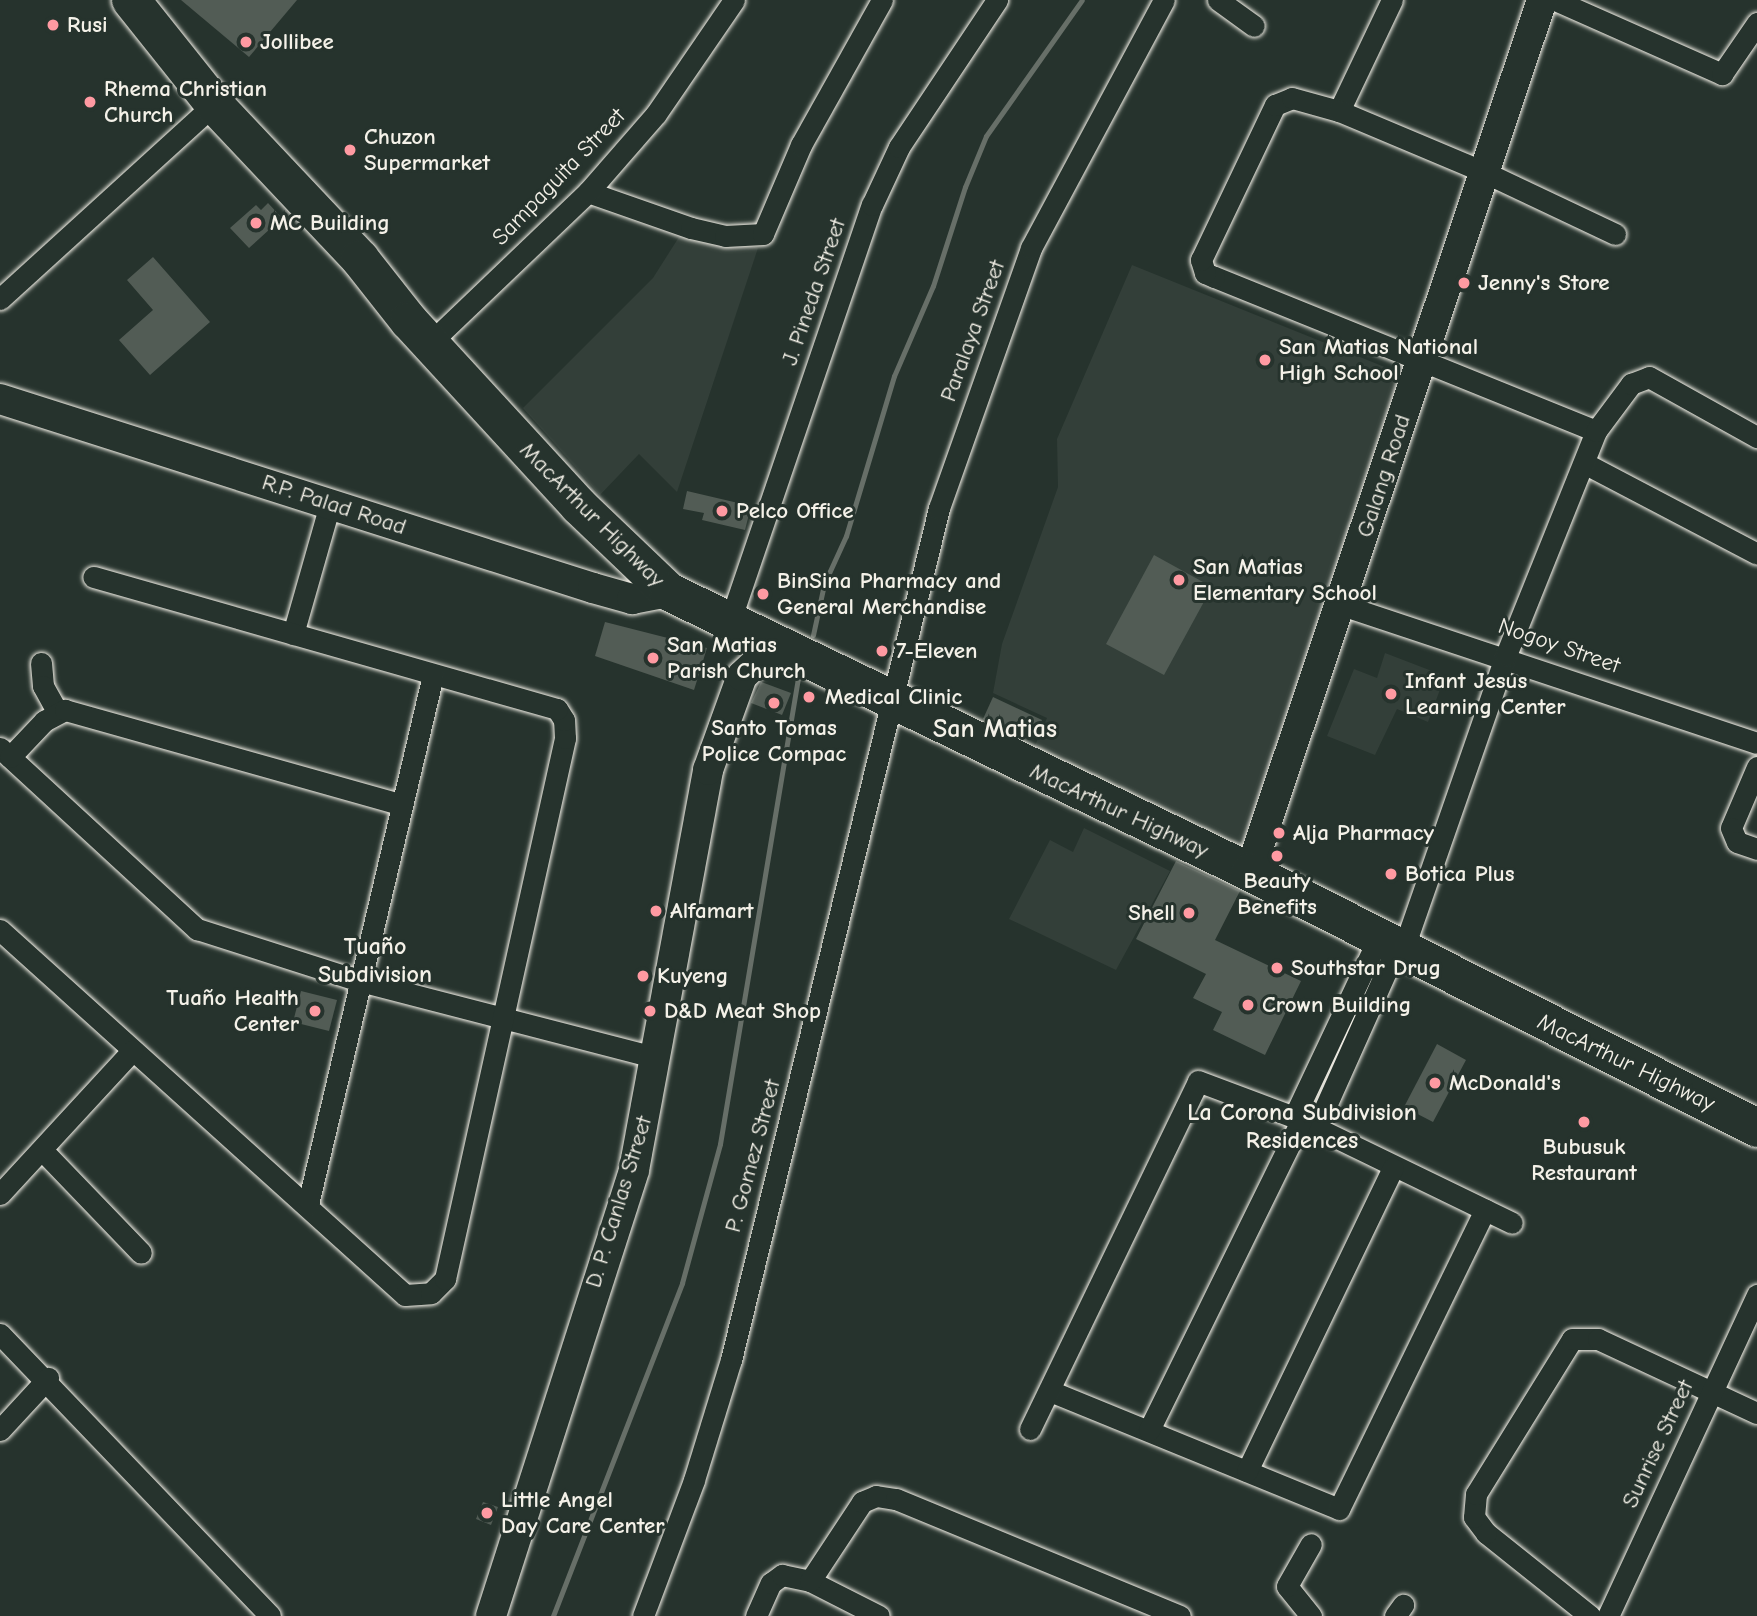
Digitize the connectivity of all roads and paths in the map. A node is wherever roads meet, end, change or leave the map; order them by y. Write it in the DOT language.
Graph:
graph roads {
  1 [pos="131,0"];
  2 [pos="882,0"];
  3 [pos="997,0"];
  4 [pos="1164,0"];
  5 [pos="1217,0"];
  6 [pos="1392,0"];
  7 [pos="1542,0"];
  8 [pos="1555,0"];
  9 [pos="729,2"];
  10 [pos="1757,23"];
  11 [pos="1254,26"];
  12 [pos="214,104"];
  13 [pos="1339,111"];
  14 [pos="1484,172"];
  15 [pos="588,192"];
  16 [pos="1615,234"];
  17 [pos="0,299"];
  18 [pos="430,343"];
  19 [pos="1422,364"];
  20 [pos="0,399"];
  21 [pos="1596,431"];
  22 [pos="1757,437"];
  23 [pos="1584,463"];
  24 [pos="330,503"];
  25 [pos="1757,554"];
  26 [pos="93,577"];
  27 [pos="669,592"];
  28 [pos="1342,604"];
  29 [pos="732,625"];
  30 [pos="293,634"];
  31 [pos="775,645"];
  32 [pos="1506,655"];
  33 [pos="41,663"];
  34 [pos="433,675"];
  35 [pos="731,697"];
  36 [pos="893,703"];
  37 [pos="57,711"];
  38 [pos="1757,743"];
  39 [pos="5,753"];
  40 [pos="1757,767"];
  41 [pos="399,804"];
  42 [pos="1757,849"];
  43 [pos="1250,872"];
  44 [pos="0,930"];
  45 [pos="1393,944"];
  46 [pos="360,981"];
  47 [pos="499,1017"];
  48 [pos="132,1051"];
  49 [pos="657,1058"];
  50 [pos="1304,1122"];
  51 [pos="1757,1128"];
  52 [pos="43,1151"];
  53 [pos="1393,1168"];
  54 [pos="0,1195"];
  55 [pos="308,1205"];
  56 [pos="1485,1210"];
  57 [pos="1511,1223"];
  58 [pos="141,1253"];
  59 [pos="1757,1295"];
  60 [pos="0,1334"];
  61 [pos="48,1378"];
  62 [pos="1050,1391"];
  63 [pos="1712,1391"];
  64 [pos="1757,1413"];
  65 [pos="1030,1429"];
  66 [pos="0,1430"];
  67 [pos="1149,1430"];
  68 [pos="1247,1471"];
  69 [pos="1311,1544"];
  70 [pos="810,1581"];
  71 [pos="270,1616"];
  72 [pos="491,1616"];
  73 [pos="643,1616"];
  74 [pos="755,1616"];
  75 [pos="878,1616"];
  76 [pos="1180,1616"];
  77 [pos="1311,1616"];
  78 [pos="1590,1616"];
  79 [pos="1608,1616"];
  1 -- 12 [label="highway, MacArthur Highway"];
  2 -- 15 [label="street"];
  3 -- 29 [label="street, J. Pineda Street"];
  4 -- 36 [label="street, Paralaya Street"];
  5 -- 11 [label="street"];
  6 -- 13 [label="street"];
  7 -- 14 [label="street, Galang Road"];
  8 -- 10 [label="street"];
  9 -- 15 [label="street, Sampaguita Street"];
  12 -- 17 [label="street"];
  12 -- 18 [label="highway, MacArthur Highway"];
  13 -- 14 [label="street"];
  13 -- 19 [label="street"];
  14 -- 16 [label="street"];
  14 -- 19 [label="street, Galang Road"];
  15 -- 18 [label="street, Sampaguita Street"];
  18 -- 27 [label="highway, MacArthur Highway"];
  19 -- 21 [label="street"];
  19 -- 28 [label="street, Galang Road"];
  20 -- 24 [label="street, R.P. Palad Road"];
  21 -- 22 [label="street"];
  21 -- 23 [label="street"];
  23 -- 25 [label="street"];
  23 -- 32 [label="street"];
  24 -- 27 [label="street, R.P. Palad Road"];
  24 -- 30 [label="street"];
  26 -- 30 [label="street"];
  27 -- 29 [label="highway, MacArthur Highway"];
  28 -- 32 [label="street, Nogoy Street"];
  28 -- 43 [label="street, Galang Road"];
  29 -- 31 [label="highway, MacArthur Highway"];
  29 -- 35 [label="street, D. P. Canlas Street"];
  30 -- 34 [label="street"];
  31 -- 35 [label="street, D. P. Canlas Street"];
  31 -- 36 [label="highway, MacArthur Highway"];
  32 -- 38 [label="street, Nogoy Street"];
  32 -- 45 [label="street"];
  33 -- 37 [label="street"];
  34 -- 41 [label="street"];
  34 -- 47 [label="street"];
  35 -- 49 [label="street, D. P. Canlas Street"];
  36 -- 43 [label="highway, MacArthur Highway"];
  36 -- 73 [label="street, P. Gomez Street"];
  37 -- 39 [label="street"];
  37 -- 41 [label="street"];
  39 -- 46 [label="street"];
  40 -- 42 [label="street"];
  41 -- 46 [label="street"];
  43 -- 45 [label="highway, MacArthur Highway"];
  44 -- 48 [label="street"];
  45 -- 50 [label="street"];
  45 -- 51 [label="highway, MacArthur Highway"];
  46 -- 47 [label="street"];
  46 -- 55 [label="street"];
  47 -- 49 [label="street"];
  47 -- 55 [label="street"];
  48 -- 52 [label="street"];
  48 -- 55 [label="street"];
  49 -- 72 [label="street, D. P. Canlas Street"];
  50 -- 53 [label="street"];
  50 -- 62 [label="street"];
  50 -- 67 [label="street"];
  52 -- 54 [label="street"];
  52 -- 58 [label="street"];
  53 -- 56 [label="street"];
  53 -- 68 [label="street"];
  56 -- 57 [label="street"];
  56 -- 68 [label="street"];
  59 -- 63 [label="street, Sunrise Street"];
  60 -- 61 [label="street"];
  61 -- 66 [label="street"];
  61 -- 71 [label="street"];
  62 -- 65 [label="street"];
  62 -- 67 [label="street"];
  63 -- 64 [label="street"];
  63 -- 78 [label="street"];
  63 -- 79 [label="street, Sunrise Street"];
  67 -- 68 [label="street"];
  69 -- 77 [label="street"];
  70 -- 74 [label="street"];
  70 -- 75 [label="street"];
  70 -- 76 [label="street"];
}
